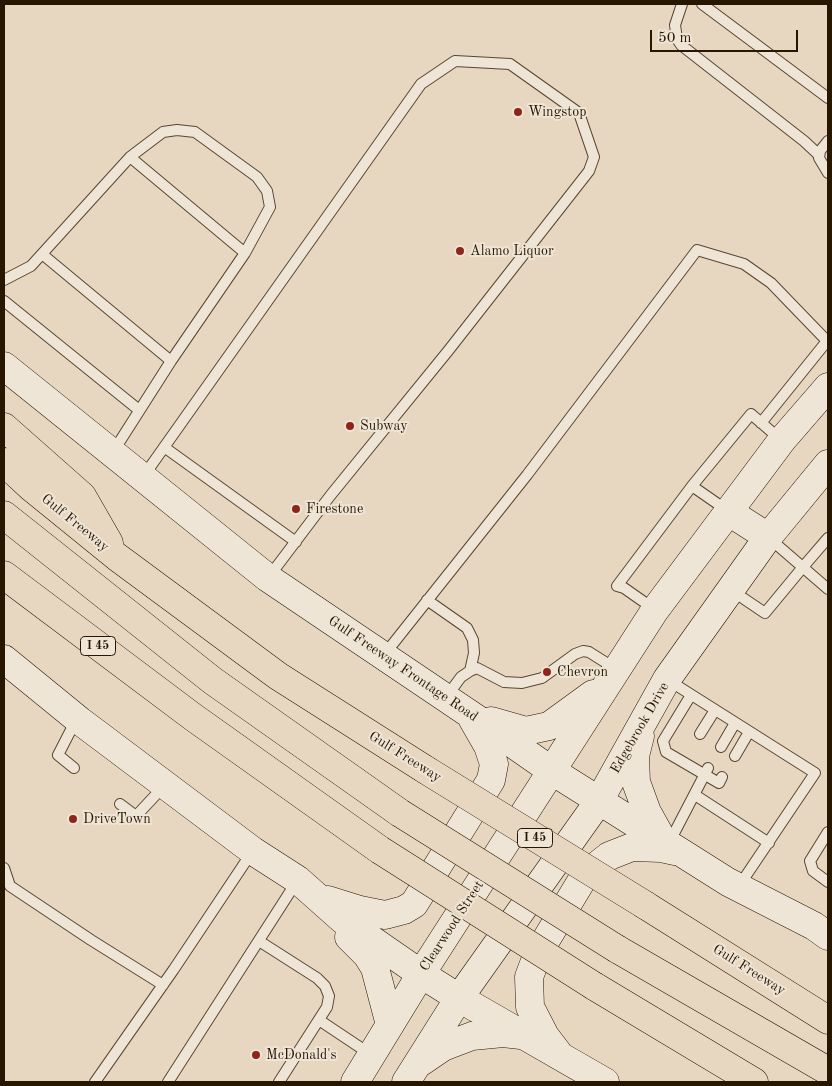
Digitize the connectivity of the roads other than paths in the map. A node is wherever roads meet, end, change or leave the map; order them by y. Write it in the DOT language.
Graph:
graph roads {
  1 [pos="682,4"];
  2 [pos="702,4"];
  3 [pos="828,98"];
  4 [pos="828,141"];
  5 [pos="819,155"];
  6 [pos="130,156"];
  7 [pos="828,173"];
  8 [pos="245,253"];
  9 [pos="42,254"];
  10 [pos="4,280"];
  11 [pos="4,301"];
  12 [pos="828,341"];
  13 [pos="171,361"];
  14 [pos="4,366"];
  15 [pos="828,387"];
  16 [pos="140,410"];
  17 [pos="761,423"];
  18 [pos="4,427"];
  19 [pos="782,440"];
  20 [pos="164,447"];
  21 [pos="112,454"];
  22 [pos="4,462"];
  23 [pos="828,464"];
  24 [pos="142,478"];
  25 [pos="692,486"];
  26 [pos="729,512"];
  27 [pos="4,515"];
  28 [pos="768,537"];
  29 [pos="828,538"];
  30 [pos="296,542"];
  31 [pos="117,557"];
  32 [pos="802,567"];
  33 [pos="4,574"];
  34 [pos="268,578"];
  35 [pos="730,589"];
  36 [pos="828,590"];
  37 [pos="427,600"];
  38 [pos="655,610"];
  39 [pos="383,656"];
  40 [pos="4,659"];
  41 [pos="470,671"];
  42 [pos="612,676"];
  43 [pos="667,679"];
  44 [pos="691,695"];
  45 [pos="446,698"];
  46 [pos="714,710"];
  47 [pos="468,713"];
  48 [pos="76,719"];
  49 [pos="643,722"];
  50 [pos="735,723"];
  51 [pos="749,732"];
  52 [pos="700,734"];
  53 [pos="720,747"];
  54 [pos="735,756"];
  55 [pos="74,768"];
  56 [pos="706,771"];
  57 [pos="552,772"];
  58 [pos="722,777"];
  59 [pos="165,785"];
  60 [pos="695,795"];
  61 [pos="598,800"];
  62 [pos="120,804"];
  63 [pos="828,832"];
  64 [pos="769,843"];
  65 [pos="672,846"];
  66 [pos="253,850"];
  67 [pos="4,868"];
  68 [pos="828,882"];
  69 [pos="740,886"];
  70 [pos="307,889"];
  71 [pos="828,936"];
  72 [pos="259,941"];
  73 [pos="421,974"];
  74 [pos="164,984"];
  75 [pos="459,998"];
  76 [pos="319,1020"];
  77 [pos="828,1020"];
  78 [pos="390,1025"];
  79 [pos="524,1035"];
  80 [pos="372,1055"];
  81 [pos="560,1056"];
  82 [pos="828,1071"];
  83 [pos="412,1073"];
  84 [pos="95,1082"];
  85 [pos="168,1082"];
  86 [pos="279,1082"];
  87 [pos="354,1082"];
  88 [pos="605,1082"];
  89 [pos="754,1082"];
  1 -- 5 [label="lane"];
  2 -- 3 [label="lane"];
  4 -- 5 [label="lane"];
  5 -- 7 [label="lane"];
  6 -- 8 [label="lane"];
  6 -- 8 [label="lane"];
  6 -- 9 [label="lane"];
  8 -- 13 [label="lane"];
  9 -- 10 [label="lane"];
  9 -- 13 [label="lane"];
  11 -- 16 [label="lane"];
  12 -- 17 [label="lane"];
  12 -- 37 [label="lane"];
  13 -- 16 [label="lane"];
  14 -- 21 [label="main road, Gulf Freeway Frontage Road"];
  15 -- 19 [label="main road"];
  16 -- 21 [label="lane"];
  17 -- 19 [label="lane"];
  17 -- 25 [label="lane"];
  18 -- 31 [label="highway"];
  19 -- 26 [label="main road"];
  20 -- 24 [label="lane"];
  20 -- 30 [label="lane"];
  20 -- 30 [label="lane"];
  21 -- 24 [label="main road, Gulf Freeway Frontage Road"];
  22 -- 31 [label="highway, Gulf Freeway / I 45"];
  23 -- 28 [label="main road, Edgebrook Drive"];
  24 -- 34 [label="main road, Gulf Freeway Frontage Road"];
  25 -- 26 [label="lane"];
  25 -- 38 [label="lane"];
  26 -- 28 [label="main road"];
  26 -- 38 [label="main road"];
  27 -- 82 [label="highway, bridge"];
  28 -- 32 [label="lane"];
  28 -- 35 [label="main road, Edgebrook Drive"];
  29 -- 32 [label="lane"];
  30 -- 34 [label="lane"];
  31 -- 77 [label="highway, Gulf Freeway / I 45, bridge"];
  32 -- 35 [label="lane"];
  32 -- 36 [label="lane"];
  33 -- 89 [label="highway, I 45, bridge"];
  34 -- 39 [label="main road, Gulf Freeway Frontage Road"];
  35 -- 43 [label="main road, Edgebrook Drive"];
  37 -- 39 [label="lane"];
  37 -- 41 [label="lane"];
  38 -- 42 [label="main road"];
  39 -- 45 [label="main road, Gulf Freeway Frontage Road"];
  40 -- 48 [label="main road"];
  41 -- 42 [label="lane"];
  41 -- 45 [label="lane"];
  42 -- 47 [label="main road"];
  42 -- 57 [label="main road"];
  43 -- 44 [label="lane"];
  43 -- 49 [label="main road, Edgebrook Drive"];
  44 -- 46 [label="lane"];
  44 -- 56 [label="lane"];
  45 -- 47 [label="main road, Gulf Freeway Frontage Road"];
  46 -- 50 [label="lane"];
  46 -- 52 [label="lane"];
  47 -- 57 [label="main road, Gulf Freeway Frontage Road"];
  47 -- 70 [label="main road"];
  48 -- 55 [label="lane"];
  48 -- 59 [label="main road"];
  49 -- 61 [label="main road, Edgebrook Drive"];
  49 -- 65 [label="main road"];
  50 -- 51 [label="lane"];
  50 -- 53 [label="lane"];
  51 -- 54 [label="lane"];
  51 -- 64 [label="lane"];
  56 -- 58 [label="lane"];
  56 -- 60 [label="lane"];
  57 -- 61 [label="main road, Gulf Freeway Frontage Road"];
  57 -- 73 [label="main road, Clearwood Street"];
  59 -- 62 [label="lane"];
  59 -- 66 [label="main road"];
  60 -- 64 [label="lane"];
  60 -- 65 [label="lane"];
  61 -- 65 [label="main road, Gulf Freeway Frontage Road"];
  61 -- 75 [label="main road, Edgebrook Drive"];
  63 -- 68 [label="lane"];
  64 -- 69 [label="lane"];
  65 -- 69 [label="main road, Gulf Freeway Frontage Road"];
  65 -- 81 [label="main road"];
  66 -- 70 [label="main road"];
  66 -- 74 [label="lane"];
  67 -- 74 [label="lane"];
  69 -- 71 [label="main road, Gulf Freeway Frontage Road"];
  70 -- 72 [label="lane"];
  70 -- 73 [label="main road"];
  70 -- 78 [label="main road"];
  72 -- 76 [label="lane"];
  72 -- 85 [label="lane"];
  73 -- 75 [label="main road"];
  73 -- 78 [label="main road, Clearwood Street"];
  74 -- 84 [label="lane"];
  75 -- 79 [label="main road"];
  75 -- 83 [label="main road"];
  76 -- 80 [label="lane"];
  76 -- 86 [label="lane"];
  78 -- 80 [label="main road, Clearwood Street"];
  79 -- 81 [label="main road"];
  79 -- 83 [label="main road"];
  80 -- 87 [label="main road, Clearwood Street"];
  81 -- 88 [label="main road"];
}
